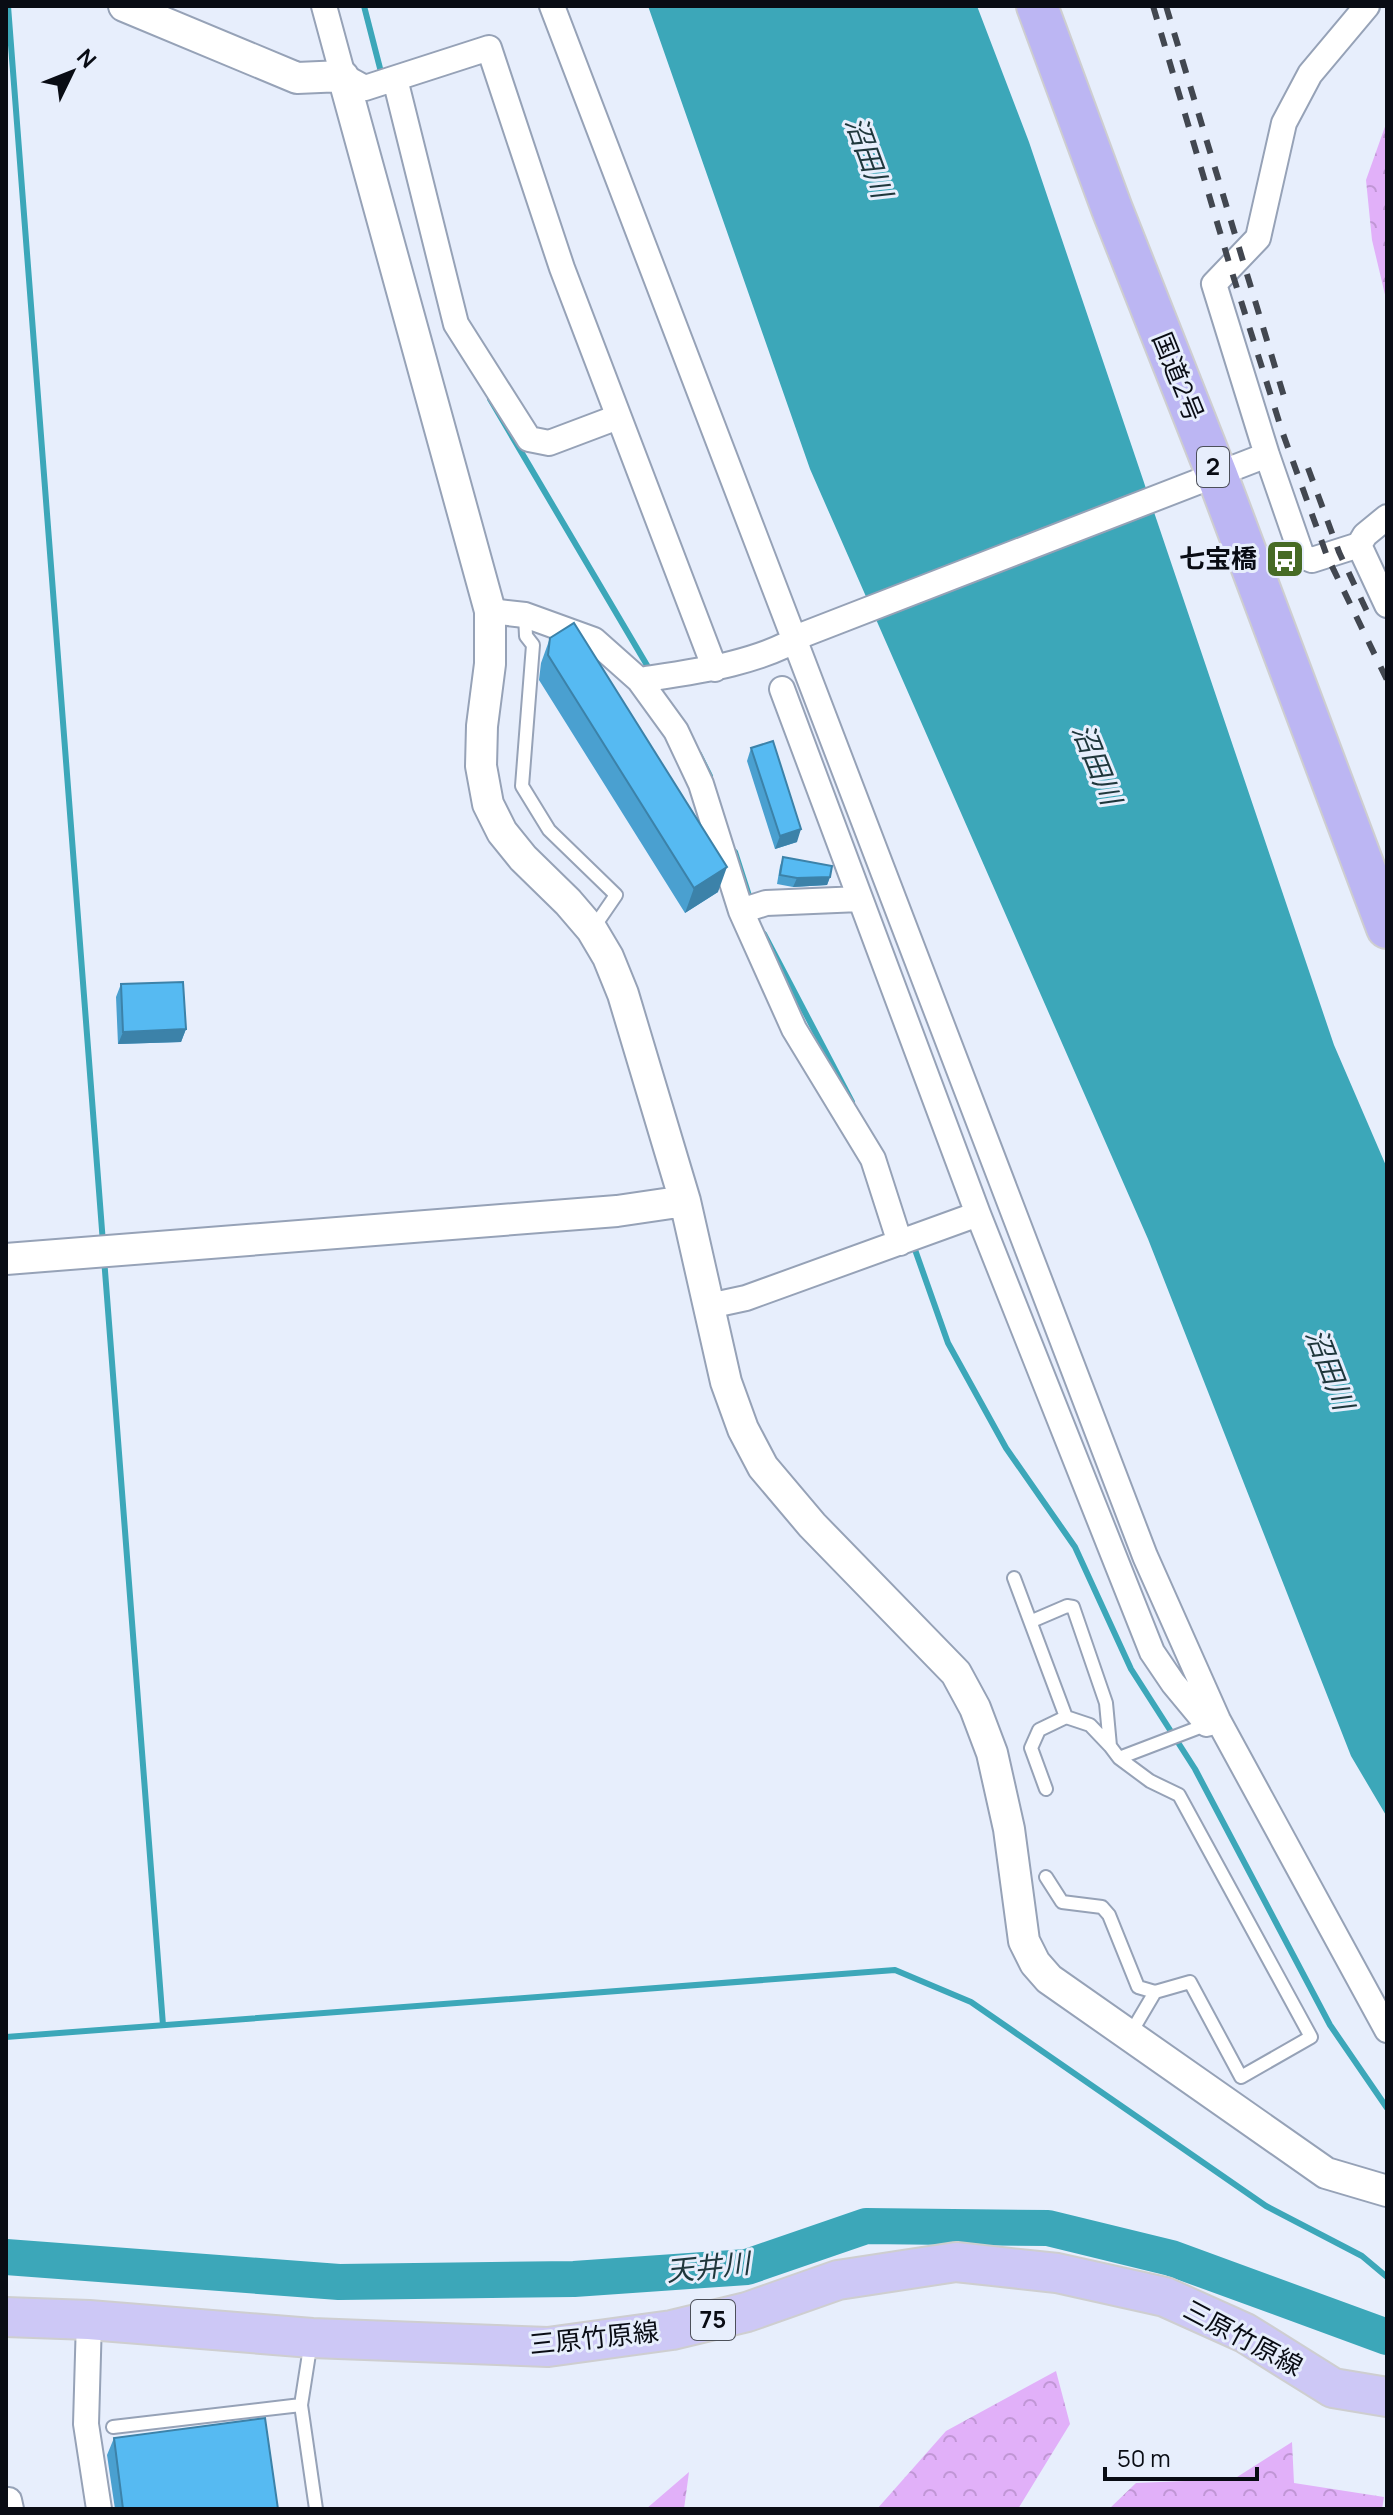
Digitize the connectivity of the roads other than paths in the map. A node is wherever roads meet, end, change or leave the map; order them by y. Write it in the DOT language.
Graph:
graph roads {
  1 [pos="124,6"];
  2 [pos="324,6"];
  3 [pos="552,6"];
  4 [pos="1037,6"];
  5 [pos="1336,6"];
  6 [pos="1367,6"];
  7 [pos="1348,28"];
  8 [pos="395,79"];
  9 [pos="354,82"];
  10 [pos="618,417"];
  11 [pos="1267,455"];
  12 [pos="1203,481"];
  13 [pos="1387,517"];
  14 [pos="1359,545"];
  15 [pos="1387,605"];
  16 [pos="490,611"];
  17 [pos="525,615"];
  18 [pos="800,638"];
  19 [pos="715,669"];
  20 [pos="639,680"];
  21 [pos="782,689"];
  22 [pos="860,899"];
  23 [pos="741,911"];
  24 [pos="1387,928"];
  25 [pos="592,930"];
  26 [pos="685,1201"];
  27 [pos="978,1214"];
  28 [pos="900,1243"];
  29 [pos="6,1259"];
  30 [pos="709,1306"];
  31 [pos="1014,1578"];
  32 [pos="1032,1621"];
  33 [pos="1066,1717"];
  34 [pos="1213,1722"];
  35 [pos="1110,1746"];
  36 [pos="1119,1758"];
  37 [pos="1046,1789"];
  38 [pos="1046,1877"];
  39 [pos="1155,1992"];
  40 [pos="1387,2030"];
  41 [pos="1129,2036"];
  42 [pos="1387,2191"];
  43 [pos="6,2317"];
  44 [pos="89,2320"];
  45 [pos="312,2338"];
  46 [pos="1387,2397"];
  47 [pos="301,2405"];
  48 [pos="113,2427"];
  49 [pos="6,2500"];
  50 [pos="11,2509"];
  51 [pos="99,2509"];
  52 [pos="316,2509"];
  1 -- 9 [label="street"];
  2 -- 9 [label="street"];
  3 -- 18 [label="street"];
  4 -- 12 [label="highway, 国道2号 / 2"];
  5 -- 7 [label="street"];
  6 -- 7 [label="street"];
  7 -- 11 [label="street"];
  8 -- 9 [label="street"];
  8 -- 10 [label="street"];
  8 -- 10 [label="street"];
  9 -- 16 [label="street"];
  10 -- 19 [label="street"];
  11 -- 12 [label="street"];
  11 -- 14 [label="street"];
  12 -- 18 [label="street"];
  12 -- 24 [label="highway, 国道2号 / 2"];
  13 -- 14 [label="street"];
  14 -- 15 [label="street"];
  16 -- 17 [label="street"];
  16 -- 25 [label="street"];
  17 -- 20 [label="street"];
  17 -- 25 [label="lane"];
  18 -- 19 [label="street"];
  18 -- 34 [label="street"];
  19 -- 20 [label="street"];
  20 -- 23 [label="street"];
  21 -- 22 [label="street"];
  22 -- 23 [label="street"];
  22 -- 27 [label="street"];
  23 -- 28 [label="street"];
  25 -- 26 [label="street"];
  26 -- 29 [label="street"];
  26 -- 30 [label="street"];
  27 -- 28 [label="street"];
  27 -- 34 [label="street"];
  28 -- 30 [label="street"];
  30 -- 41 [label="street"];
  31 -- 32 [label="lane"];
  32 -- 33 [label="lane"];
  32 -- 35 [label="lane"];
  33 -- 35 [label="lane"];
  33 -- 37 [label="lane"];
  34 -- 36 [label="lane"];
  34 -- 40 [label="street"];
  35 -- 36 [label="lane"];
  36 -- 39 [label="lane"];
  38 -- 39 [label="lane"];
  39 -- 41 [label="lane"];
  41 -- 42 [label="street"];
  43 -- 44 [label="main road, 三原竹原線 / 75"];
  44 -- 45 [label="main road, 三原竹原線 / 75"];
  44 -- 51 [label="street"];
  45 -- 46 [label="main road, 三原竹原線 / 75"];
  45 -- 47 [label="lane"];
  47 -- 48 [label="lane"];
  47 -- 52 [label="lane"];
  49 -- 50 [label="street"];
}
